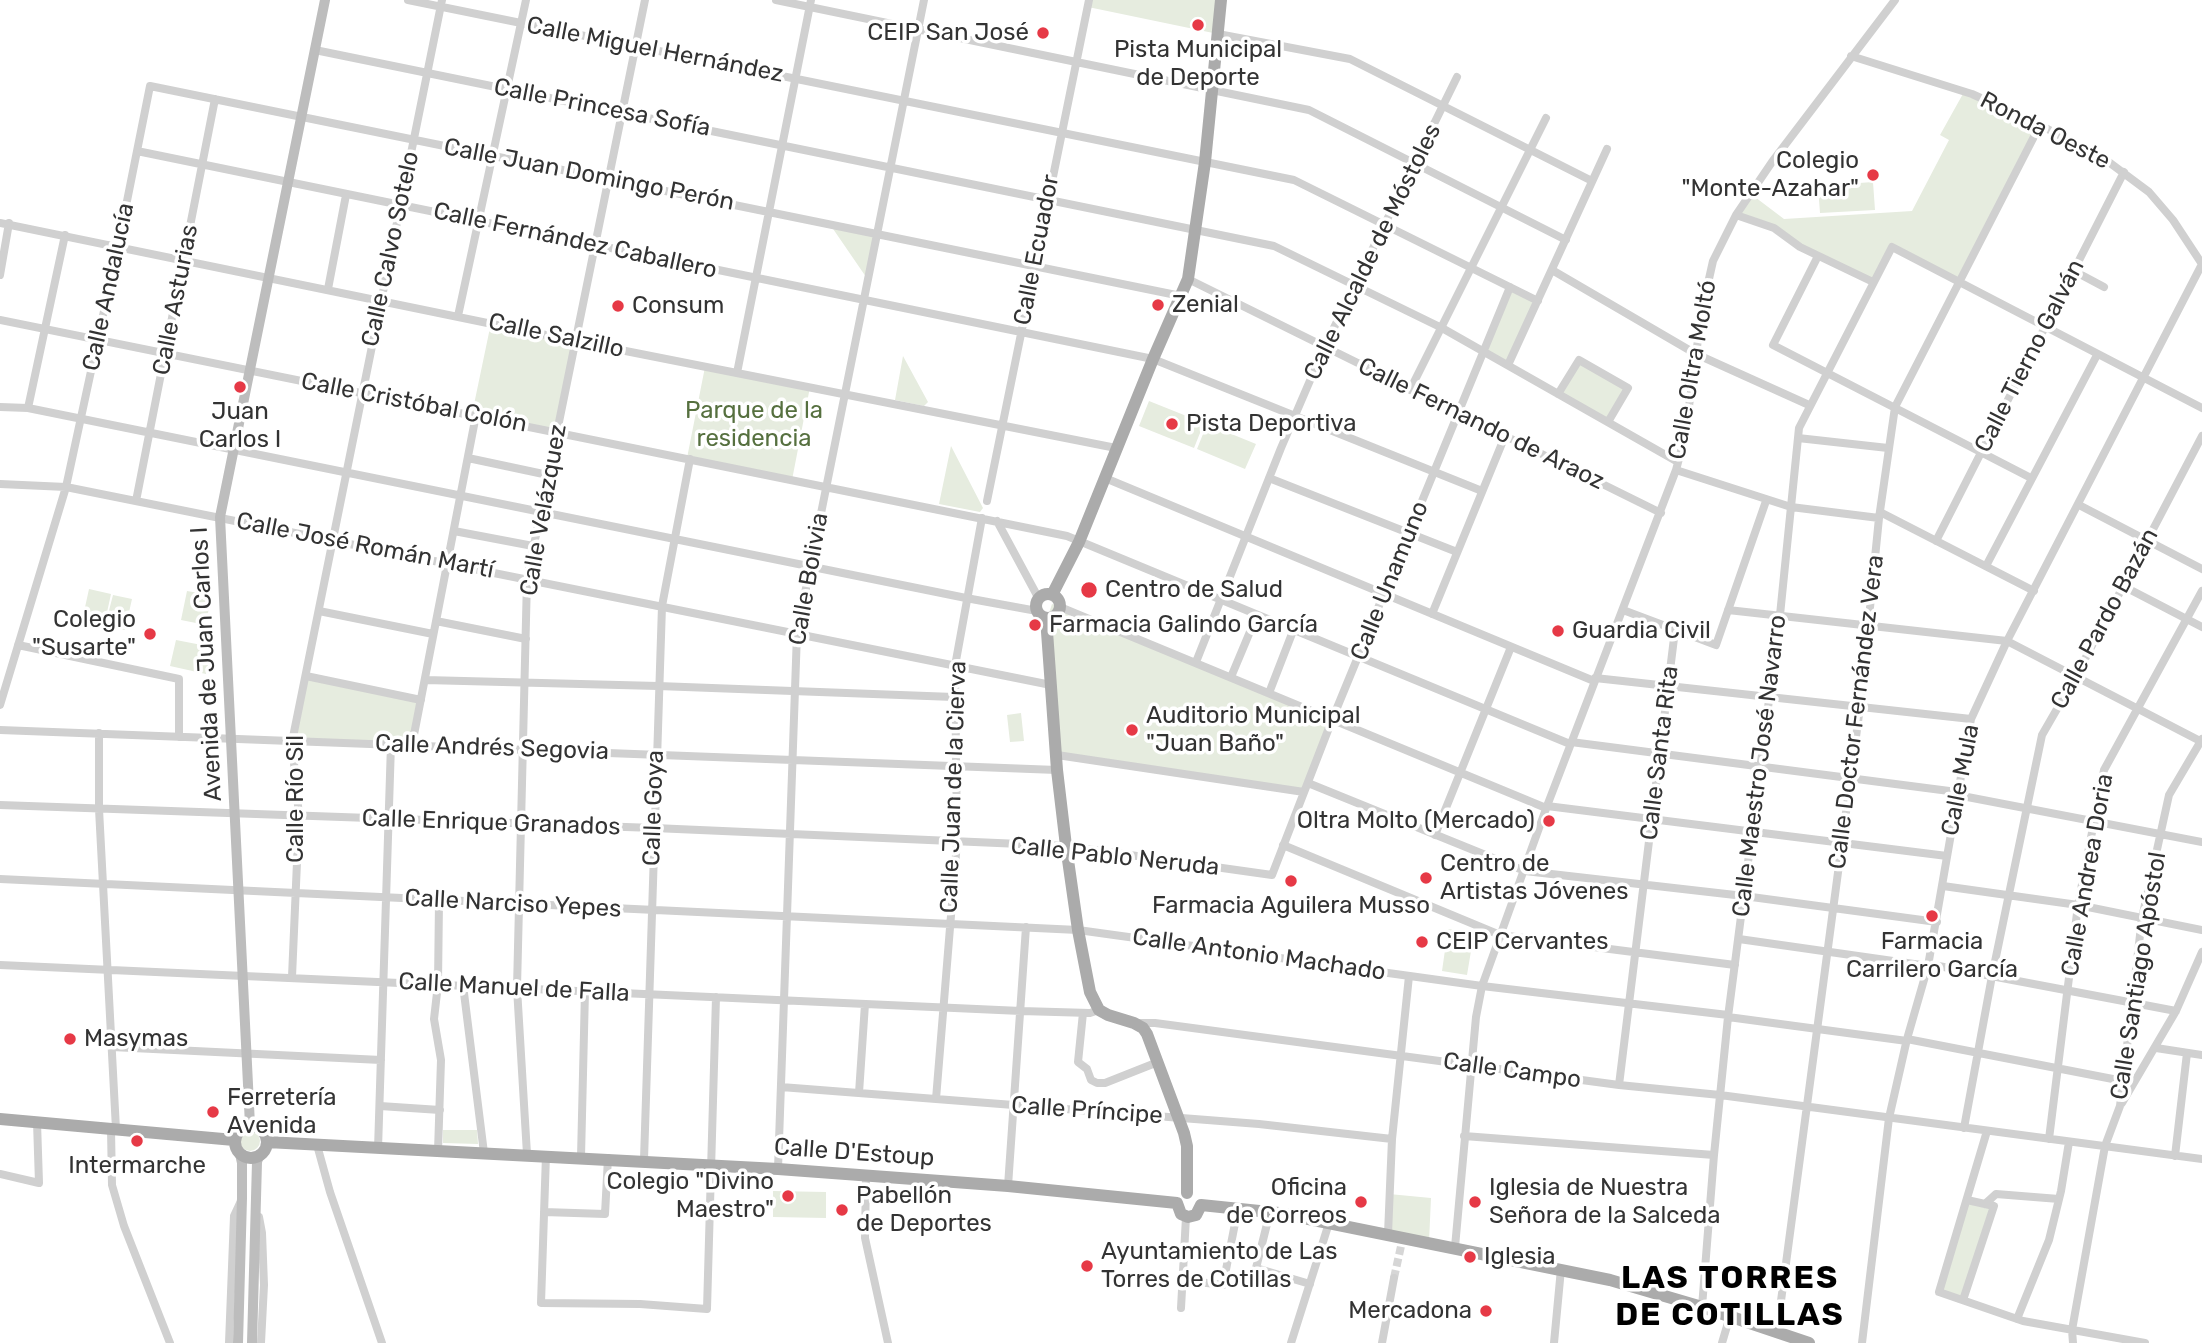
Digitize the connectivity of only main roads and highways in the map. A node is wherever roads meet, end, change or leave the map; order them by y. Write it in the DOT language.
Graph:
graph roads {
  1 [pos="1221,0"];
  2 [pos="1052,595"];
  3 [pos="1041,609"];
  4 [pos="0,1119"];
  5 [pos="234,1140"];
  6 [pos="267,1142"];
  7 [pos="1187,1193"];
  8 [pos="1177,1203"];
  9 [pos="1201,1205"];
  10 [pos="1809,1343"];
  1 -- 2 [label="main road"];
  2 -- 3 [label="main road"];
  2 -- 3 [label="main road"];
  3 -- 7 [label="main road"];
  4 -- 5 [label="main road"];
  5 -- 6 [label="main road"];
  5 -- 6 [label="main road"];
  6 -- 8 [label="main road, Calle D'Estoup"];
  7 -- 8 [label="main road"];
  7 -- 9 [label="main road"];
  8 -- 9 [label="main road"];
  9 -- 10 [label="main road"];
}
